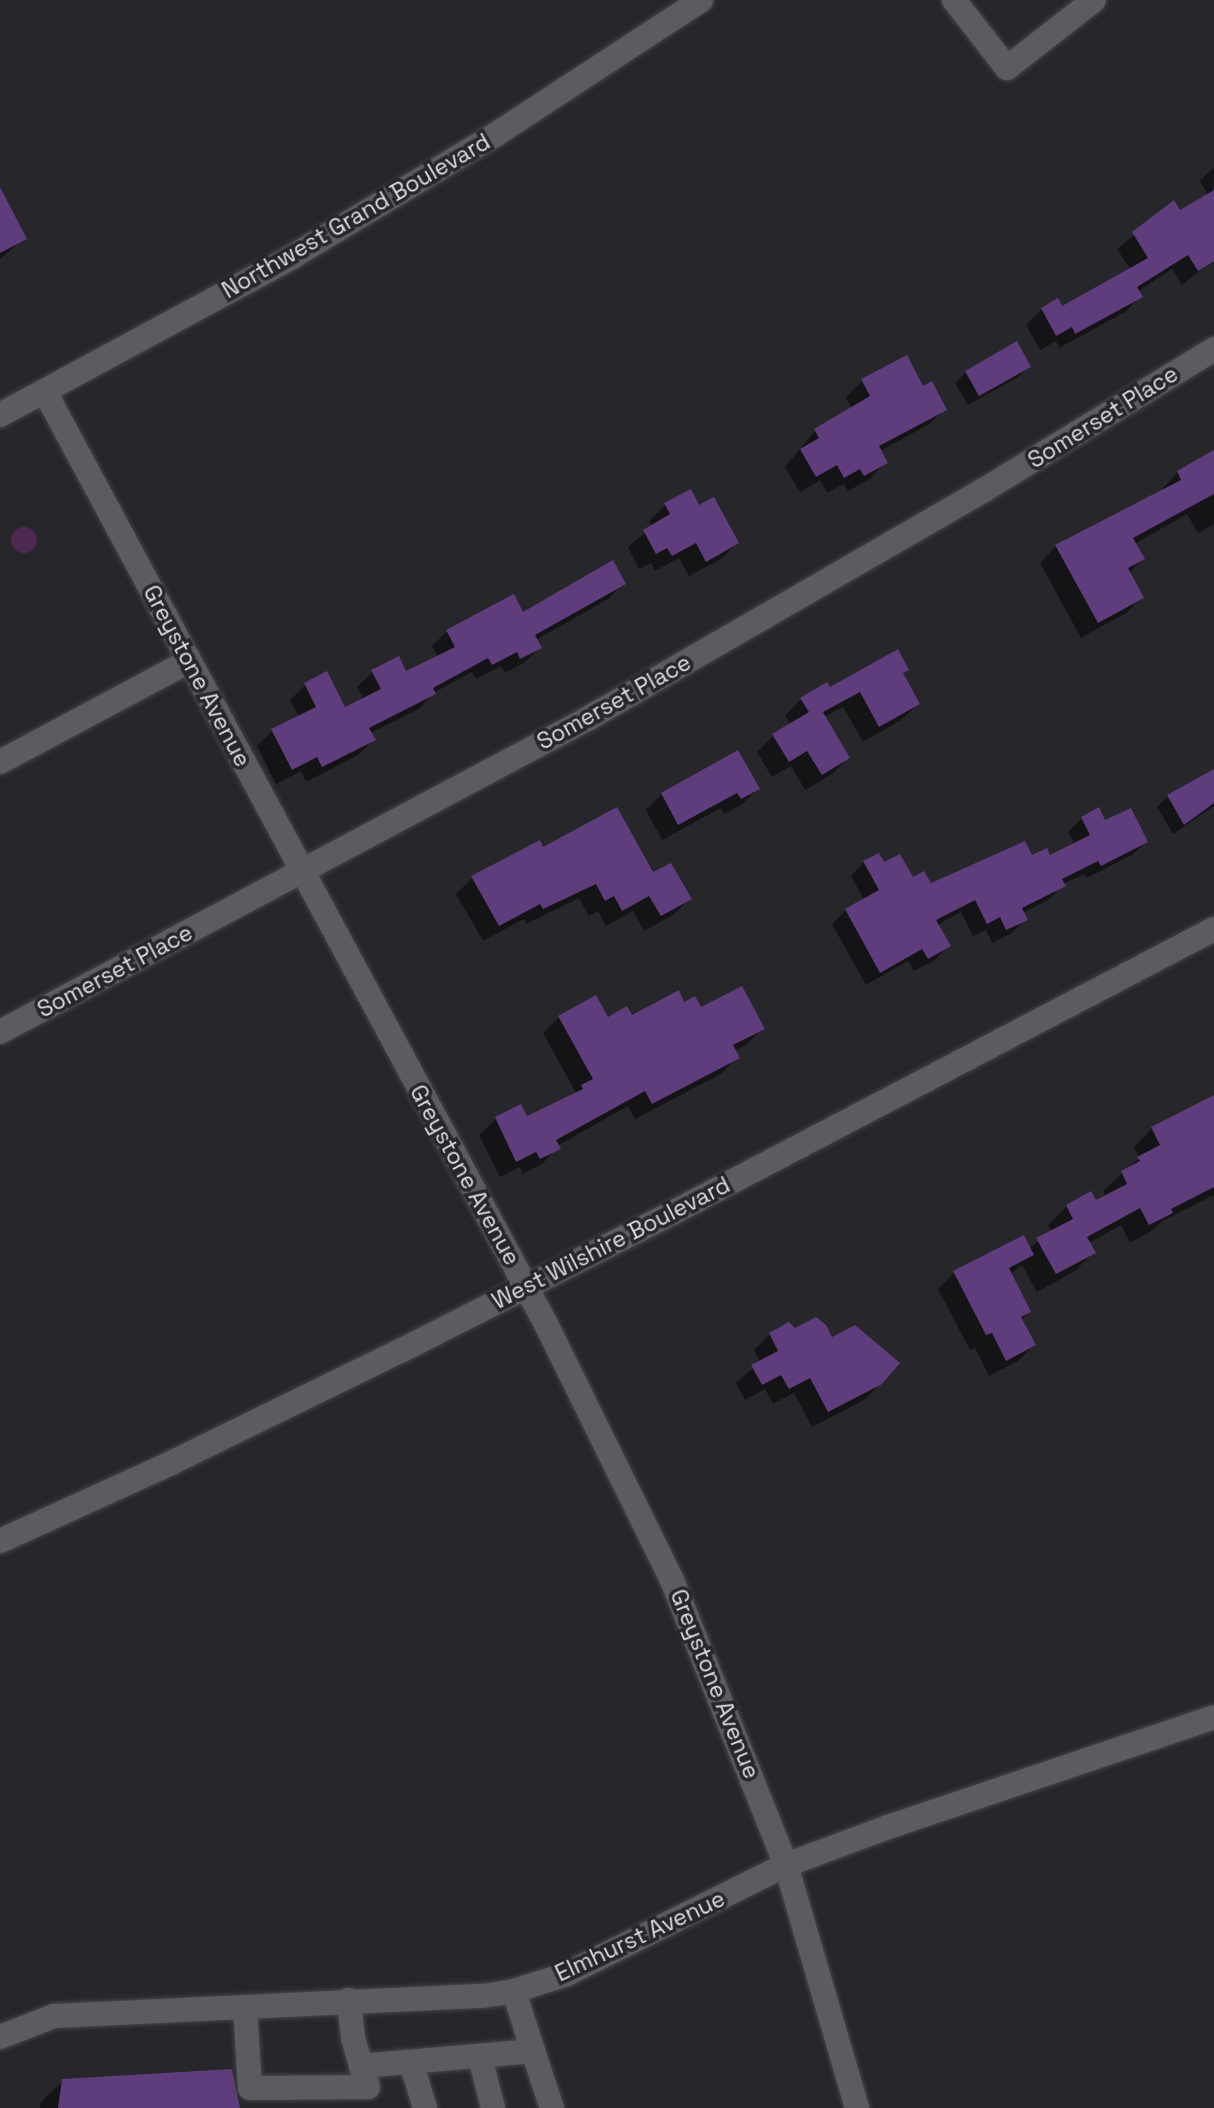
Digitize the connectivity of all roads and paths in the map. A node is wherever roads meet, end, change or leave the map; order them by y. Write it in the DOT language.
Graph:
graph roads {
  1 [pos="701,0"];
  2 [pos="954,0"];
  3 [pos="1094,0"];
  4 [pos="1214,349"];
  5 [pos="45,391"];
  6 [pos="0,415"];
  7 [pos="189,661"];
  8 [pos="0,762"];
  9 [pos="301,872"];
  10 [pos="1214,929"];
  11 [pos="0,1032"];
  12 [pos="526,1287"];
  13 [pos="0,1541"];
  14 [pos="1214,1717"];
  15 [pos="786,1865"];
  16 [pos="513,1991"];
  17 [pos="349,2000"];
  18 [pos="245,2007"];
  19 [pos="0,2037"];
  20 [pos="533,2051"];
  21 [pos="480,2057"];
  22 [pos="411,2062"];
  23 [pos="368,2087"];
  24 [pos="425,2108"];
  25 [pos="493,2108"];
  26 [pos="552,2108"];
  27 [pos="857,2108"];
  1 -- 5 [label="street, Northwest Grand Boulevard"];
  2 -- 3 [label="street"];
  4 -- 9 [label="street, Somerset Place"];
  5 -- 6 [label="street, Northwest Grand Boulevard"];
  5 -- 7 [label="street, Greystone Avenue"];
  7 -- 8 [label="street"];
  7 -- 9 [label="street, Greystone Avenue"];
  9 -- 11 [label="street, Somerset Place"];
  9 -- 12 [label="street, Greystone Avenue"];
  10 -- 12 [label="street, West Wilshire Boulevard"];
  12 -- 13 [label="street, West Wilshire Boulevard"];
  12 -- 15 [label="street, Greystone Avenue"];
  14 -- 15 [label="street, Elmhurst Avenue"];
  15 -- 16 [label="street, Elmhurst Avenue"];
  15 -- 27 [label="street, Greystone Avenue"];
  16 -- 17 [label="street, Elmhurst Avenue"];
  16 -- 20 [label="street"];
  17 -- 18 [label="street, Elmhurst Avenue"];
  17 -- 23 [label="street"];
  18 -- 19 [label="street, Elmhurst Avenue"];
  18 -- 23 [label="street"];
  20 -- 21 [label="street"];
  20 -- 26 [label="street"];
  21 -- 22 [label="street"];
  21 -- 25 [label="street"];
  22 -- 23 [label="street"];
  22 -- 24 [label="street"];
}
